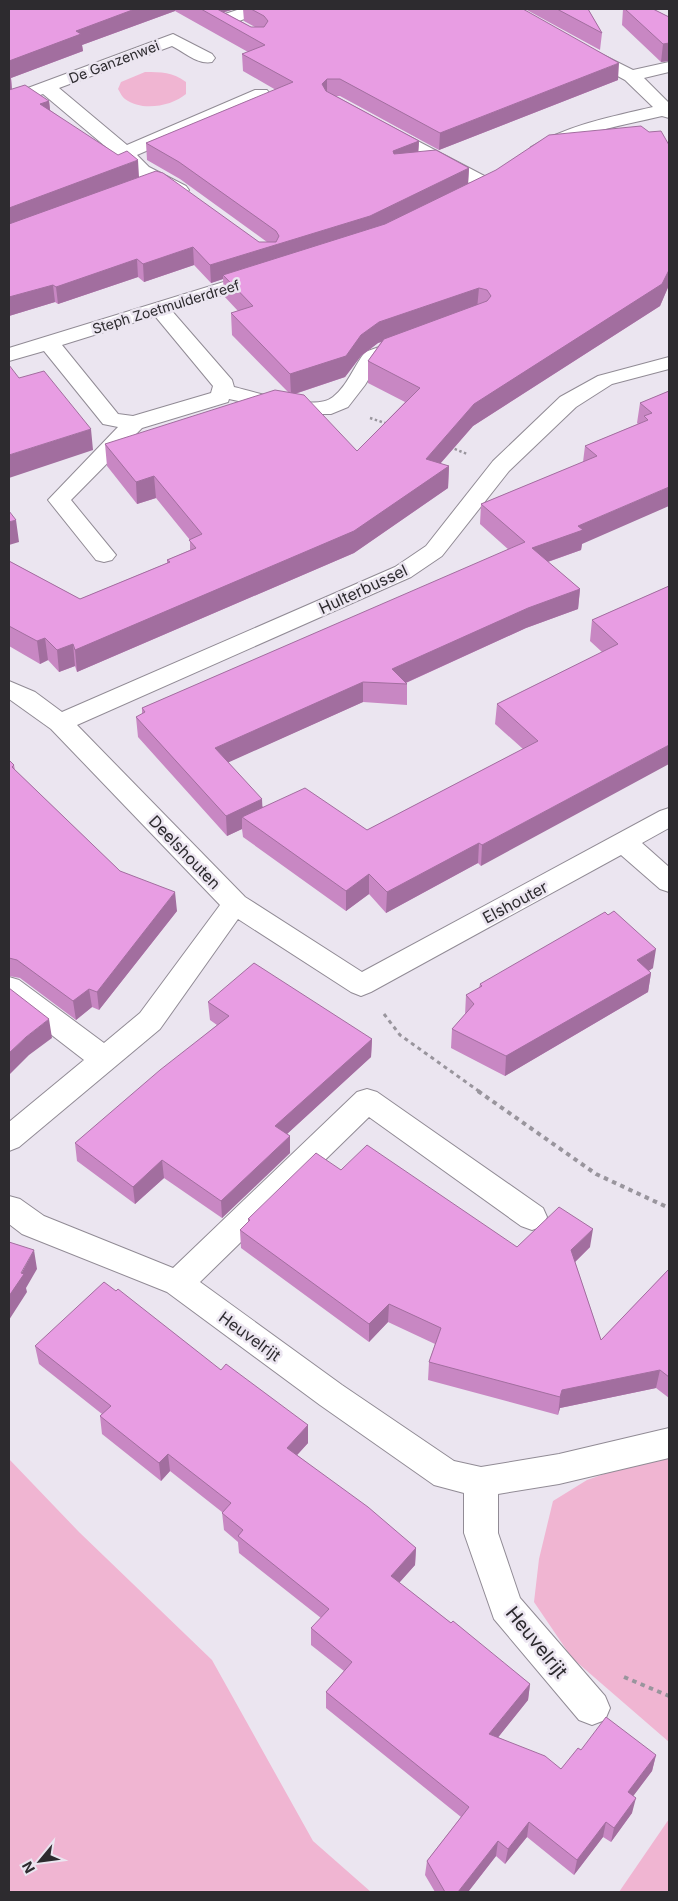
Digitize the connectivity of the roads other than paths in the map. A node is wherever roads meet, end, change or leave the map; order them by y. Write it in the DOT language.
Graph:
graph roads {
  1 [pos="255,9"];
  2 [pos="258,38"];
  3 [pos="574,45"];
  4 [pos="206,58"];
  5 [pos="669,67"];
  6 [pos="631,76"];
  7 [pos="47,88"];
  8 [pos="261,94"];
  9 [pos="9,101"];
  10 [pos="668,111"];
  11 [pos="375,125"];
  12 [pos="125,154"];
  13 [pos="520,163"];
  14 [pos="503,174"];
  15 [pos="156,180"];
  16 [pos="487,185"];
  17 [pos="138,187"];
  18 [pos="463,196"];
  19 [pos="196,202"];
  20 [pos="278,271"];
  21 [pos="160,309"];
  22 [pos="416,340"];
  23 [pos="49,343"];
  24 [pos="9,355"];
  25 [pos="669,363"];
  26 [pos="222,391"];
  27 [pos="134,423"];
  28 [pos="104,555"];
  29 [pos="15,700"];
  30 [pos="60,723"];
  31 [pos="669,818"];
  32 [pos="625,843"];
  33 [pos="669,882"];
  34 [pos="235,904"];
  35 [pos="360,985"];
  36 [pos="9,987"];
  37 [pos="106,1060"];
  38 [pos="9,1139"];
  39 [pos="9,1208"];
  40 [pos="532,1218"];
  41 [pos="178,1283"];
  42 [pos="669,1443"];
  43 [pos="481,1482"];
  44 [pos="592,1708"];
  1 -- 2 [label="street"];
  3 -- 6 [label="street"];
  4 -- 7 [label="street, De Ganzenwei"];
  5 -- 6 [label="street"];
  6 -- 10 [label="street"];
  7 -- 9 [label="street, De Ganzenwei"];
  7 -- 12 [label="street, De Ganzenwei"];
  8 -- 12 [label="street"];
  10 -- 13 [label="street"];
  11 -- 16 [label="street"];
  12 -- 15 [label="street, De Ganzenwei"];
  14 -- 16 [label="street"];
  15 -- 17 [label="street"];
  15 -- 19 [label="street, De Ganzenwei"];
  16 -- 18 [label="street"];
  20 -- 21 [label="street, Steph Zoetmulderdreef"];
  21 -- 23 [label="street, Steph Zoetmulderdreef"];
  21 -- 26 [label="street"];
  22 -- 26 [label="street"];
  23 -- 24 [label="street, Steph Zoetmulderdreef"];
  23 -- 27 [label="street"];
  25 -- 30 [label="street, Hulterbussel"];
  26 -- 27 [label="street"];
  27 -- 28 [label="street"];
  29 -- 30 [label="street, Deelshouten"];
  30 -- 34 [label="street, Deelshouten"];
  31 -- 32 [label="street, Elshouter"];
  32 -- 33 [label="street"];
  32 -- 35 [label="street, Elshouter"];
  34 -- 35 [label="street, Deelshouten"];
  34 -- 37 [label="street"];
  36 -- 37 [label="street"];
  37 -- 38 [label="street"];
  39 -- 41 [label="street, Heuvelrijt"];
  40 -- 41 [label="street"];
  41 -- 43 [label="street, Heuvelrijt"];
  42 -- 43 [label="street, Heuvelrijt"];
  43 -- 44 [label="street, Heuvelrijt"];
}
